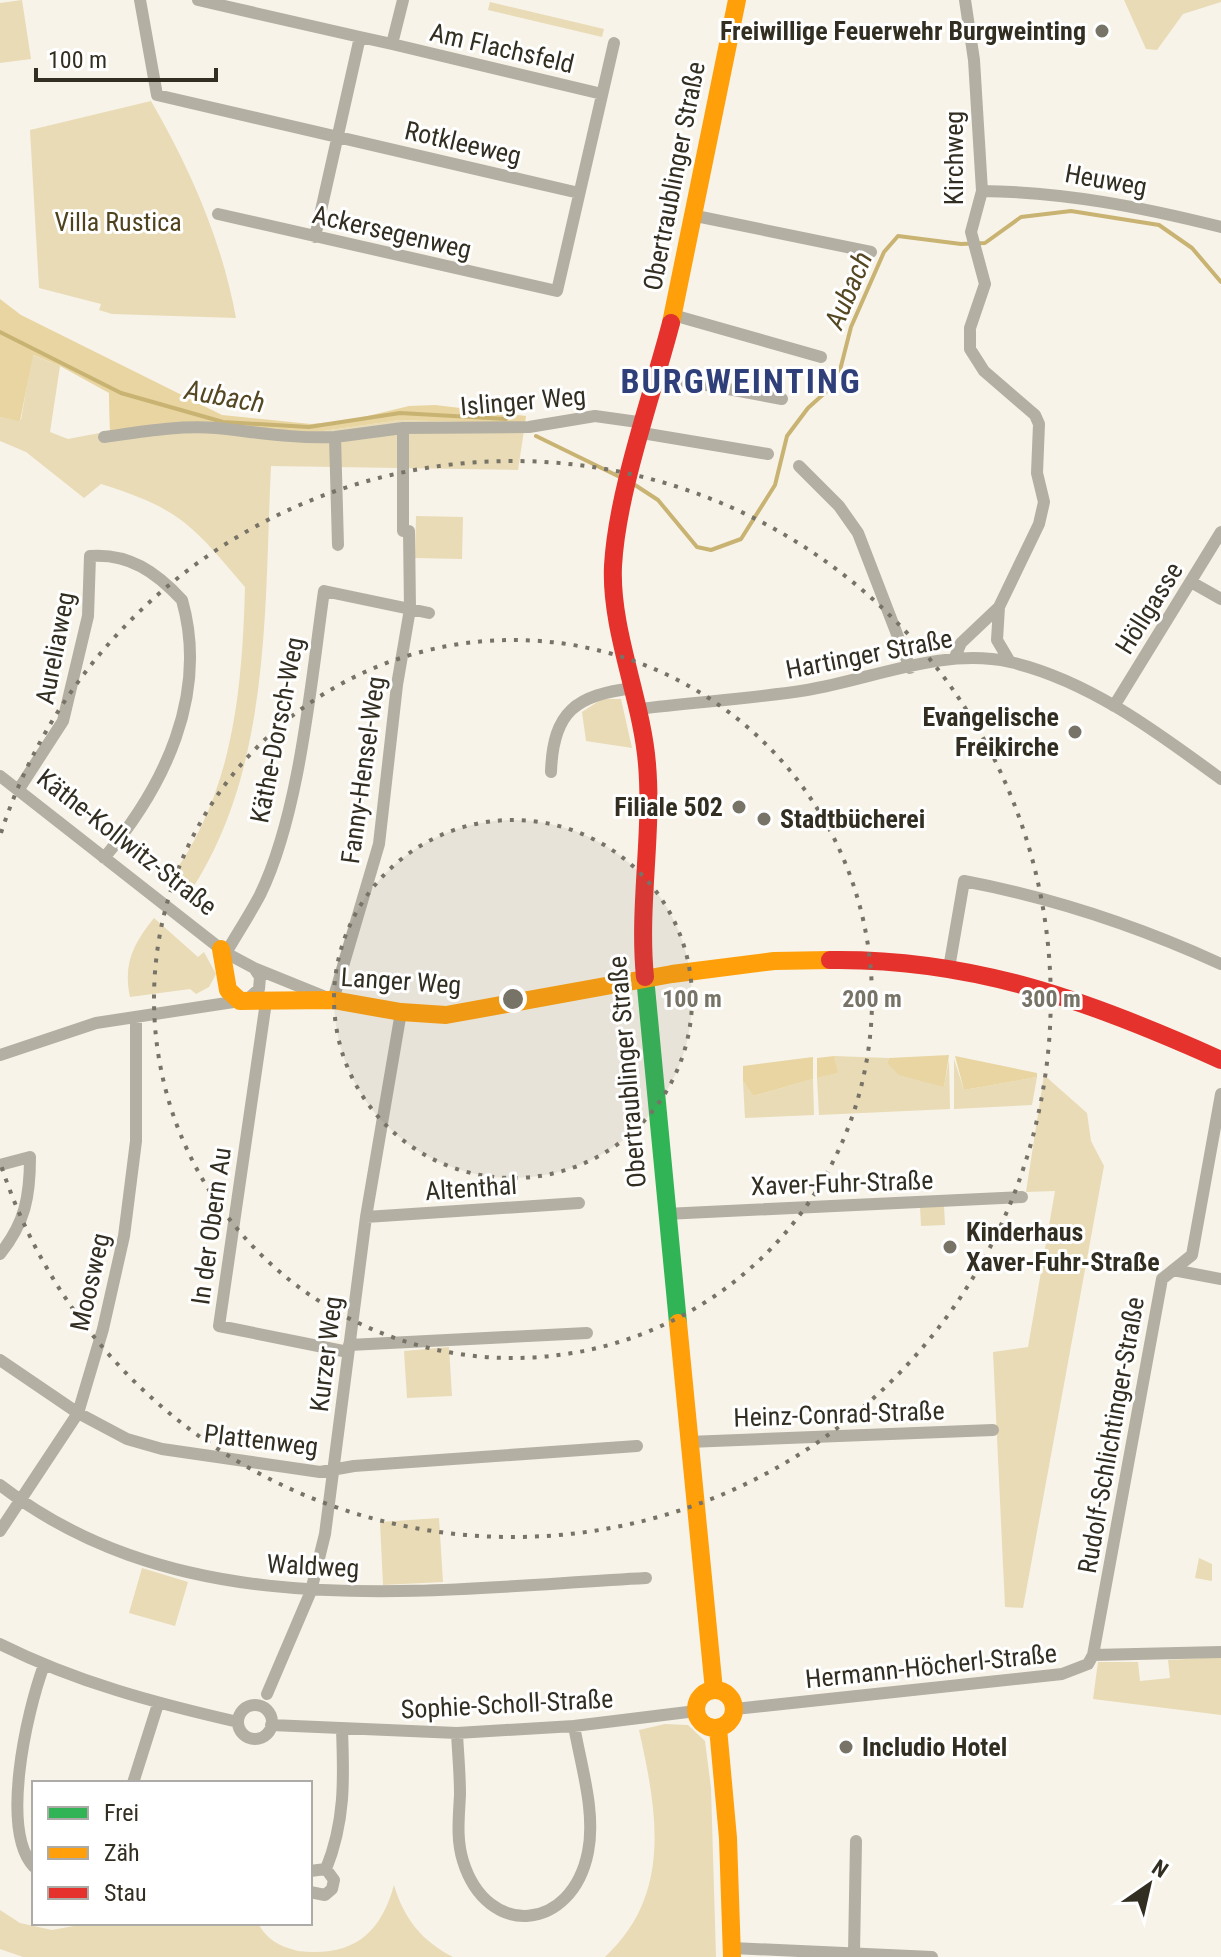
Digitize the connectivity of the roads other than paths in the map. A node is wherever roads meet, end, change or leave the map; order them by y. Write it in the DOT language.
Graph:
graph roads {
  1 [pos="140,0"];
  2 [pos="198,0"];
  3 [pos="403,0"];
  4 [pos="737,0"];
  5 [pos="965,0"];
  6 [pos="360,37"];
  7 [pos="614,43"];
  8 [pos="392,44"];
  9 [pos="602,94"];
  10 [pos="338,135"];
  11 [pos="982,191"];
  12 [pos="579,193"];
  13 [pos="218,214"];
  14 [pos="696,216"];
  15 [pos="1221,227"];
  16 [pos="315,237"];
  17 [pos="871,252"];
  18 [pos="557,291"];
  19 [pos="673,315"];
  20 [pos="821,357"];
  21 [pos="658,376"];
  22 [pos="782,399"];
  23 [pos="403,428"];
  24 [pos="644,428"];
  25 [pos="104,437"];
  26 [pos="335,437"];
  27 [pos="768,454"];
  28 [pos="799,466"];
  29 [pos="1221,532"];
  30 [pos="338,545"];
  31 [pos="1191,582"];
  32 [pos="1221,599"];
  33 [pos="999,607"];
  34 [pos="410,609"];
  35 [pos="429,613"];
  36 [pos="955,657"];
  37 [pos="1010,662"];
  38 [pos="910,668"];
  39 [pos="634,688"];
  40 [pos="1114,706"];
  41 [pos="639,709"];
  42 [pos="551,772"];
  43 [pos="0,776"];
  44 [pos="1221,779"];
  45 [pos="19,789"];
  46 [pos="104,858"];
  47 [pos="223,951"];
  48 [pos="1221,964"];
  49 [pos="252,967"];
  50 [pos="949,968"];
  51 [pos="646,978"];
  52 [pos="225,980"];
  53 [pos="333,1000"];
  54 [pos="242,1001"];
  55 [pos="266,1002"];
  56 [pos="212,1006"];
  57 [pos="401,1012"];
  58 [pos="136,1017"];
  59 [pos="0,1055"];
  60 [pos="1221,1060"];
  61 [pos="1221,1094"];
  62 [pos="0,1165"];
  63 [pos="1022,1197"];
  64 [pos="579,1203"];
  65 [pos="665,1214"];
  66 [pos="366,1217"];
  67 [pos="0,1254"];
  68 [pos="1173,1270"];
  69 [pos="1221,1279"];
  70 [pos="587,1333"];
  71 [pos="348,1349"];
  72 [pos="0,1360"];
  73 [pos="78,1413"];
  74 [pos="993,1430"];
  75 [pos="688,1442"];
  76 [pos="637,1446"];
  77 [pos="335,1469"];
  78 [pos="0,1485"];
  79 [pos="21,1501"];
  80 [pos="0,1531"];
  81 [pos="646,1578"];
  82 [pos="311,1591"];
  83 [pos="0,1644"];
  84 [pos="1221,1652"];
  85 [pos="1093,1655"];
  86 [pos="44,1665"];
  87 [pos="714,1690"];
  88 [pos="267,1694"];
  89 [pos="158,1704"];
  90 [pos="735,1709"];
  91 [pos="696,1711"];
  92 [pos="238,1722"];
  93 [pos="271,1725"];
  94 [pos="574,1726"];
  95 [pos="718,1728"];
  96 [pos="342,1730"];
  97 [pos="457,1733"];
  98 [pos="134,1781"];
  99 [pos="856,1841"];
  100 [pos="32,1866"];
  101 [pos="326,1869"];
  102 [pos="312,1871"];
  103 [pos="312,1893"];
  104 [pos="732,1952"];
  105 [pos="854,1953"];
  106 [pos="907,1956"];
  107 [pos="932,1957"];
  1 -- 10 [label="street, Rotkleeweg"];
  2 -- 6 [label="street, Am Flachsfeld"];
  3 -- 8 [label="street"];
  4 -- 14 [label="street, Obertraublinger Straße"];
  5 -- 11 [label="street, Kirchweg"];
  6 -- 8 [label="street, Am Flachsfeld"];
  6 -- 10 [label="street"];
  7 -- 9 [label="street, Am Flachsfeld"];
  8 -- 9 [label="street, Am Flachsfeld"];
  9 -- 12 [label="street, Am Flachsfeld"];
  10 -- 12 [label="street, Rotkleeweg"];
  10 -- 16 [label="street"];
  11 -- 15 [label="street, Heuweg"];
  11 -- 33 [label="street, Kirchweg"];
  12 -- 18 [label="street, Am Flachsfeld"];
  13 -- 16 [label="street, Ackersegenweg"];
  14 -- 17 [label="street"];
  14 -- 19 [label="street, Obertraublinger Straße"];
  16 -- 18 [label="street, Ackersegenweg"];
  19 -- 20 [label="street, Obertraublinger Straße"];
  19 -- 21 [label="street, Obertraublinger Straße"];
  21 -- 22 [label="street"];
  21 -- 24 [label="street, Obertraublinger Straße"];
  23 -- 24 [label="street, Islinger Weg"];
  23 -- 26 [label="street, Islinger Weg"];
  23 -- 34 [label="street"];
  24 -- 27 [label="street, Islinger Weg"];
  24 -- 39 [label="street, Obertraublinger Straße"];
  25 -- 26 [label="street, Islinger Weg"];
  26 -- 30 [label="street"];
  28 -- 38 [label="street"];
  29 -- 31 [label="street, Höllgasse"];
  31 -- 32 [label="street"];
  31 -- 40 [label="street, Höllgasse"];
  33 -- 36 [label="street, Kirchweg"];
  33 -- 37 [label="street, Kirchweg"];
  34 -- 35 [label="street"];
  34 -- 47 [label="street, Käthe-Dorsch-Weg"];
  34 -- 53 [label="street, Fanny-Hensel-Weg"];
  36 -- 37 [label="street, Hartinger Straße"];
  36 -- 38 [label="street, Hartinger Straße"];
  37 -- 40 [label="street, Hartinger Straße"];
  38 -- 41 [label="street, Hartinger Straße"];
  39 -- 41 [label="street, Obertraublinger Straße"];
  39 -- 42 [label="street"];
  40 -- 44 [label="street, Hartinger Straße"];
  41 -- 51 [label="street, Obertraublinger Straße"];
  43 -- 45 [label="street, Käthe-Kollwitz-Straße"];
  45 -- 46 [label="street, Käthe-Kollwitz-Straße"];
  45 -- 46 [label="street, Aureliaweg"];
  46 -- 47 [label="street, Käthe-Kollwitz-Straße"];
  47 -- 49 [label="street, Käthe-Kollwitz-Straße"];
  47 -- 52 [label="street, Käthe-Kollwitz-Straße"];
  48 -- 50 [label="street"];
  49 -- 52 [label="street"];
  49 -- 53 [label="street, Käthe-Kollwitz-Straße"];
  49 -- 54 [label="street"];
  50 -- 51 [label="street, Langer Weg"];
  50 -- 60 [label="street, Langer Weg"];
  51 -- 57 [label="street, Langer Weg"];
  51 -- 65 [label="street, Obertraublinger Straße"];
  52 -- 54 [label="street"];
  52 -- 56 [label="street"];
  53 -- 55 [label="street, Langer Weg"];
  53 -- 57 [label="street, Langer Weg"];
  54 -- 55 [label="street, Langer Weg"];
  54 -- 56 [label="street, Langer Weg"];
  55 -- 71 [label="street, In der Obern Au"];
  56 -- 58 [label="street, Langer Weg"];
  57 -- 66 [label="street, Kurzer Weg"];
  58 -- 59 [label="street, Langer Weg"];
  58 -- 73 [label="street, Moosweg"];
  61 -- 68 [label="street, Rudolf-Schlichtinger-Straße"];
  62 -- 67 [label="street"];
  63 -- 65 [label="street, Xaver-Fuhr-Straße"];
  64 -- 66 [label="street, Altenthal"];
  65 -- 75 [label="street, Obertraublinger Straße"];
  66 -- 71 [label="street, Kurzer Weg"];
  68 -- 69 [label="street"];
  68 -- 85 [label="street, Rudolf-Schlichtinger-Straße"];
  70 -- 71 [label="street, In der Obern Au"];
  71 -- 77 [label="street, Kurzer Weg"];
  72 -- 73 [label="street, Plattenweg"];
  73 -- 77 [label="street, Plattenweg"];
  73 -- 79 [label="street, Moosweg"];
  74 -- 75 [label="street, Heinz-Conrad-Straße"];
  75 -- 87 [label="street, Obertraublinger Straße"];
  76 -- 77 [label="street, Plattenweg"];
  77 -- 82 [label="street, Kurzer Weg"];
  78 -- 79 [label="street, Waldweg"];
  79 -- 80 [label="street, Moosweg"];
  79 -- 82 [label="street, Waldweg"];
  81 -- 82 [label="street, Waldweg"];
  82 -- 88 [label="street, Kurzer Weg"];
  83 -- 86 [label="street, Sophie-Scholl-Straße"];
  84 -- 85 [label="street, Hermann-Höcherl-Straße"];
  85 -- 90 [label="street, Hermann-Höcherl-Straße"];
  86 -- 89 [label="street, Sophie-Scholl-Straße"];
  86 -- 100 [label="street"];
  87 -- 90 [label="street"];
  87 -- 91 [label="street"];
  89 -- 92 [label="street, Sophie-Scholl-Straße"];
  89 -- 98 [label="street"];
  90 -- 95 [label="street"];
  91 -- 94 [label="street, Sophie-Scholl-Straße"];
  91 -- 95 [label="street"];
  92 -- 93 [label="street, Sophie-Scholl-Straße"];
  92 -- 93 [label="street, Sophie-Scholl-Straße"];
  93 -- 96 [label="street, Sophie-Scholl-Straße"];
  94 -- 97 [label="street, Sophie-Scholl-Straße"];
  94 -- 97 [label="street"];
  95 -- 104 [label="street"];
  96 -- 97 [label="street, Sophie-Scholl-Straße"];
  96 -- 101 [label="street"];
  99 -- 105 [label="street"];
  101 -- 102 [label="street"];
  101 -- 103 [label="street"];
  104 -- 105 [label="street"];
  105 -- 106 [label="street"];
  106 -- 107 [label="street"];
}
